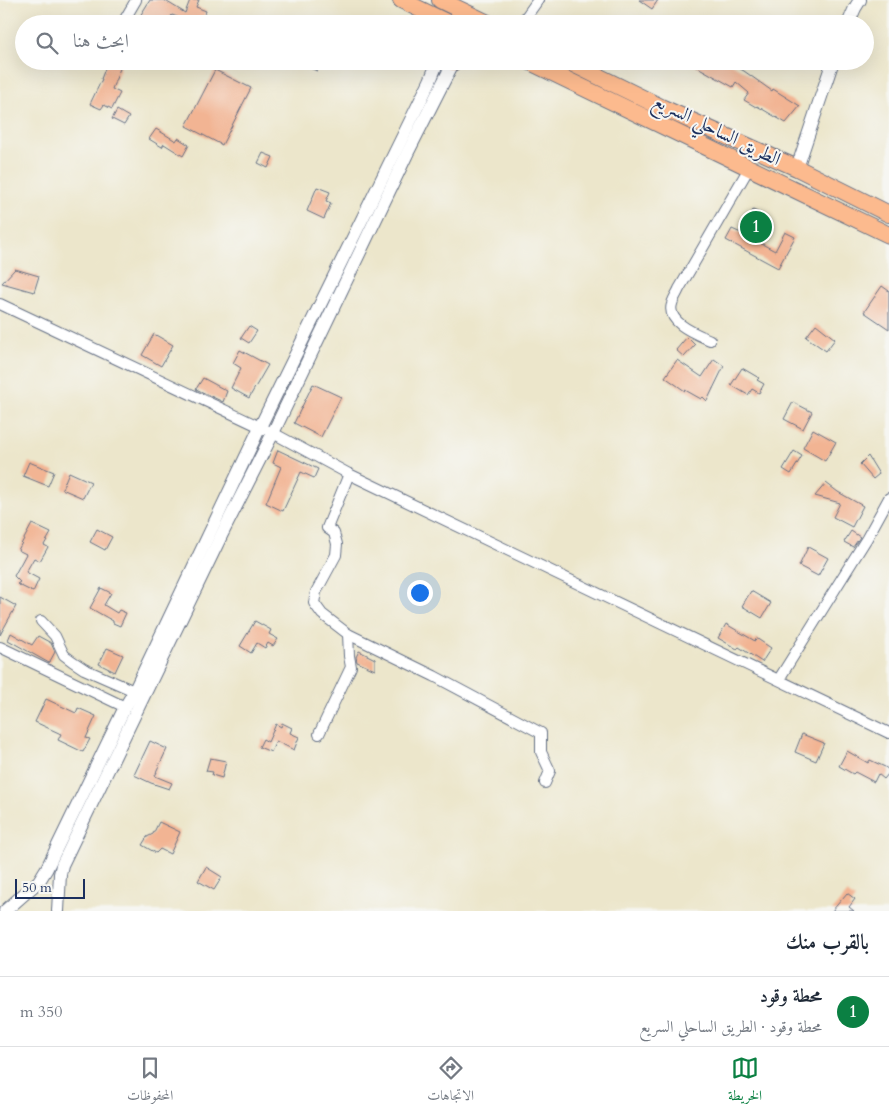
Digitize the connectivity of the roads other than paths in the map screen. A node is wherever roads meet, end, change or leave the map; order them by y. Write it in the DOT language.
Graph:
graph roads {
  1 [pos="136,0"];
  2 [pos="401,0"];
  3 [pos="440,0"];
  4 [pos="538,0"];
  5 [pos="860,0"];
  6 [pos="127,15"];
  7 [pos="426,15"];
  8 [pos="460,15"];
  9 [pos="527,15"];
  10 [pos="852,15"];
  11 [pos="434,70"];
  12 [pos="449,70"];
  13 [pos="547,70"];
  14 [pos="585,70"];
  15 [pos="830,70"];
  16 [pos="403,149"];
  17 [pos="749,168"];
  18 [pos="798,168"];
  19 [pos="889,214"];
  20 [pos="889,235"];
  21 [pos="0,304"];
  22 [pos="710,340"];
  23 [pos="301,343"];
  24 [pos="314,348"];
  25 [pos="260,427"];
  26 [pos="273,433"];
  27 [pos="349,474"];
  28 [pos="889,498"];
  29 [pos="213,539"];
  30 [pos="41,621"];
  31 [pos="348,634"];
  32 [pos="0,648"];
  33 [pos="779,679"];
  34 [pos="139,694"];
  35 [pos="125,707"];
  36 [pos="889,733"];
  37 [pos="318,734"];
  38 [pos="545,784"];
  39 [pos="91,793"];
  40 [pos="5,911"];
  41 [pos="58,911"];
  1 -- 6 [label="street"];
  2 -- 7 [label="highway"];
  3 -- 8 [label="highway"];
  4 -- 9 [label="street"];
  5 -- 10 [label="street"];
  11 -- 16 [label="street"];
  12 -- 16 [label="street"];
  13 -- 17 [label="highway, الطريق الساحلي السريع"];
  14 -- 18 [label="highway, الطريق الساحلي السريع"];
  15 -- 18 [label="street"];
  16 -- 23 [label="street"];
  16 -- 24 [label="street"];
  17 -- 20 [label="highway, الطريق الساحلي السريع"];
  17 -- 22 [label="street"];
  18 -- 19 [label="highway, الطريق الساحلي السريع"];
  21 -- 25 [label="street"];
  23 -- 24 [label="street"];
  23 -- 25 [label="street"];
  24 -- 26 [label="street"];
  25 -- 26 [label="street"];
  25 -- 29 [label="street"];
  26 -- 27 [label="street"];
  26 -- 29 [label="street"];
  27 -- 31 [label="street"];
  27 -- 33 [label="street"];
  28 -- 33 [label="street"];
  29 -- 34 [label="street"];
  30 -- 34 [label="street"];
  31 -- 37 [label="street"];
  31 -- 38 [label="street"];
  32 -- 35 [label="street"];
  33 -- 36 [label="street"];
  34 -- 35 [label="street"];
  34 -- 39 [label="street"];
  35 -- 39 [label="street"];
  39 -- 40 [label="street"];
  39 -- 41 [label="street"];
}
